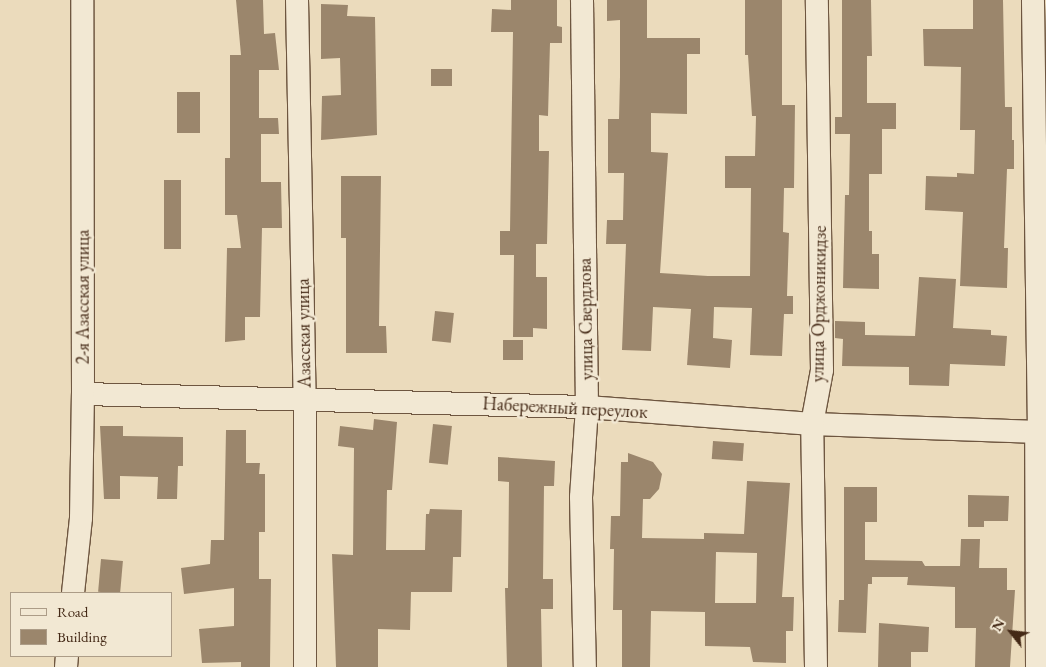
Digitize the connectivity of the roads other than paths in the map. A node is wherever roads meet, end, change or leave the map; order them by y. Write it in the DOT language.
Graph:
graph roads {
  1 [pos="82,0"];
  2 [pos="297,0"];
  3 [pos="582,0"];
  4 [pos="817,0"];
  5 [pos="1033,0"];
  6 [pos="83,394"];
  7 [pos="305,399"];
  8 [pos="587,407"];
  9 [pos="812,424"];
  10 [pos="1042,433"];
  11 [pos="74,592"];
  12 [pos="305,667"];
  13 [pos="585,667"];
  14 [pos="816,667"];
  15 [pos="1040,667"];
  1 -- 6 [label="street, 2-я Азасская улица"];
  2 -- 7 [label="street, Азасская улица"];
  3 -- 8 [label="street, улица Свердлова"];
  4 -- 9 [label="street, улица Орджоникидзе"];
  5 -- 10 [label="street"];
  6 -- 7 [label="street, Набережный переулок"];
  6 -- 11 [label="street, 2-я Азасская улица"];
  7 -- 8 [label="street, Набережный переулок"];
  7 -- 12 [label="street, Азасская улица"];
  8 -- 9 [label="street, Набережный переулок"];
  8 -- 13 [label="street, улица Свердлова"];
  9 -- 10 [label="street, Набережный переулок"];
  9 -- 14 [label="street, улица Орджоникидзе"];
  10 -- 15 [label="street"];
}
